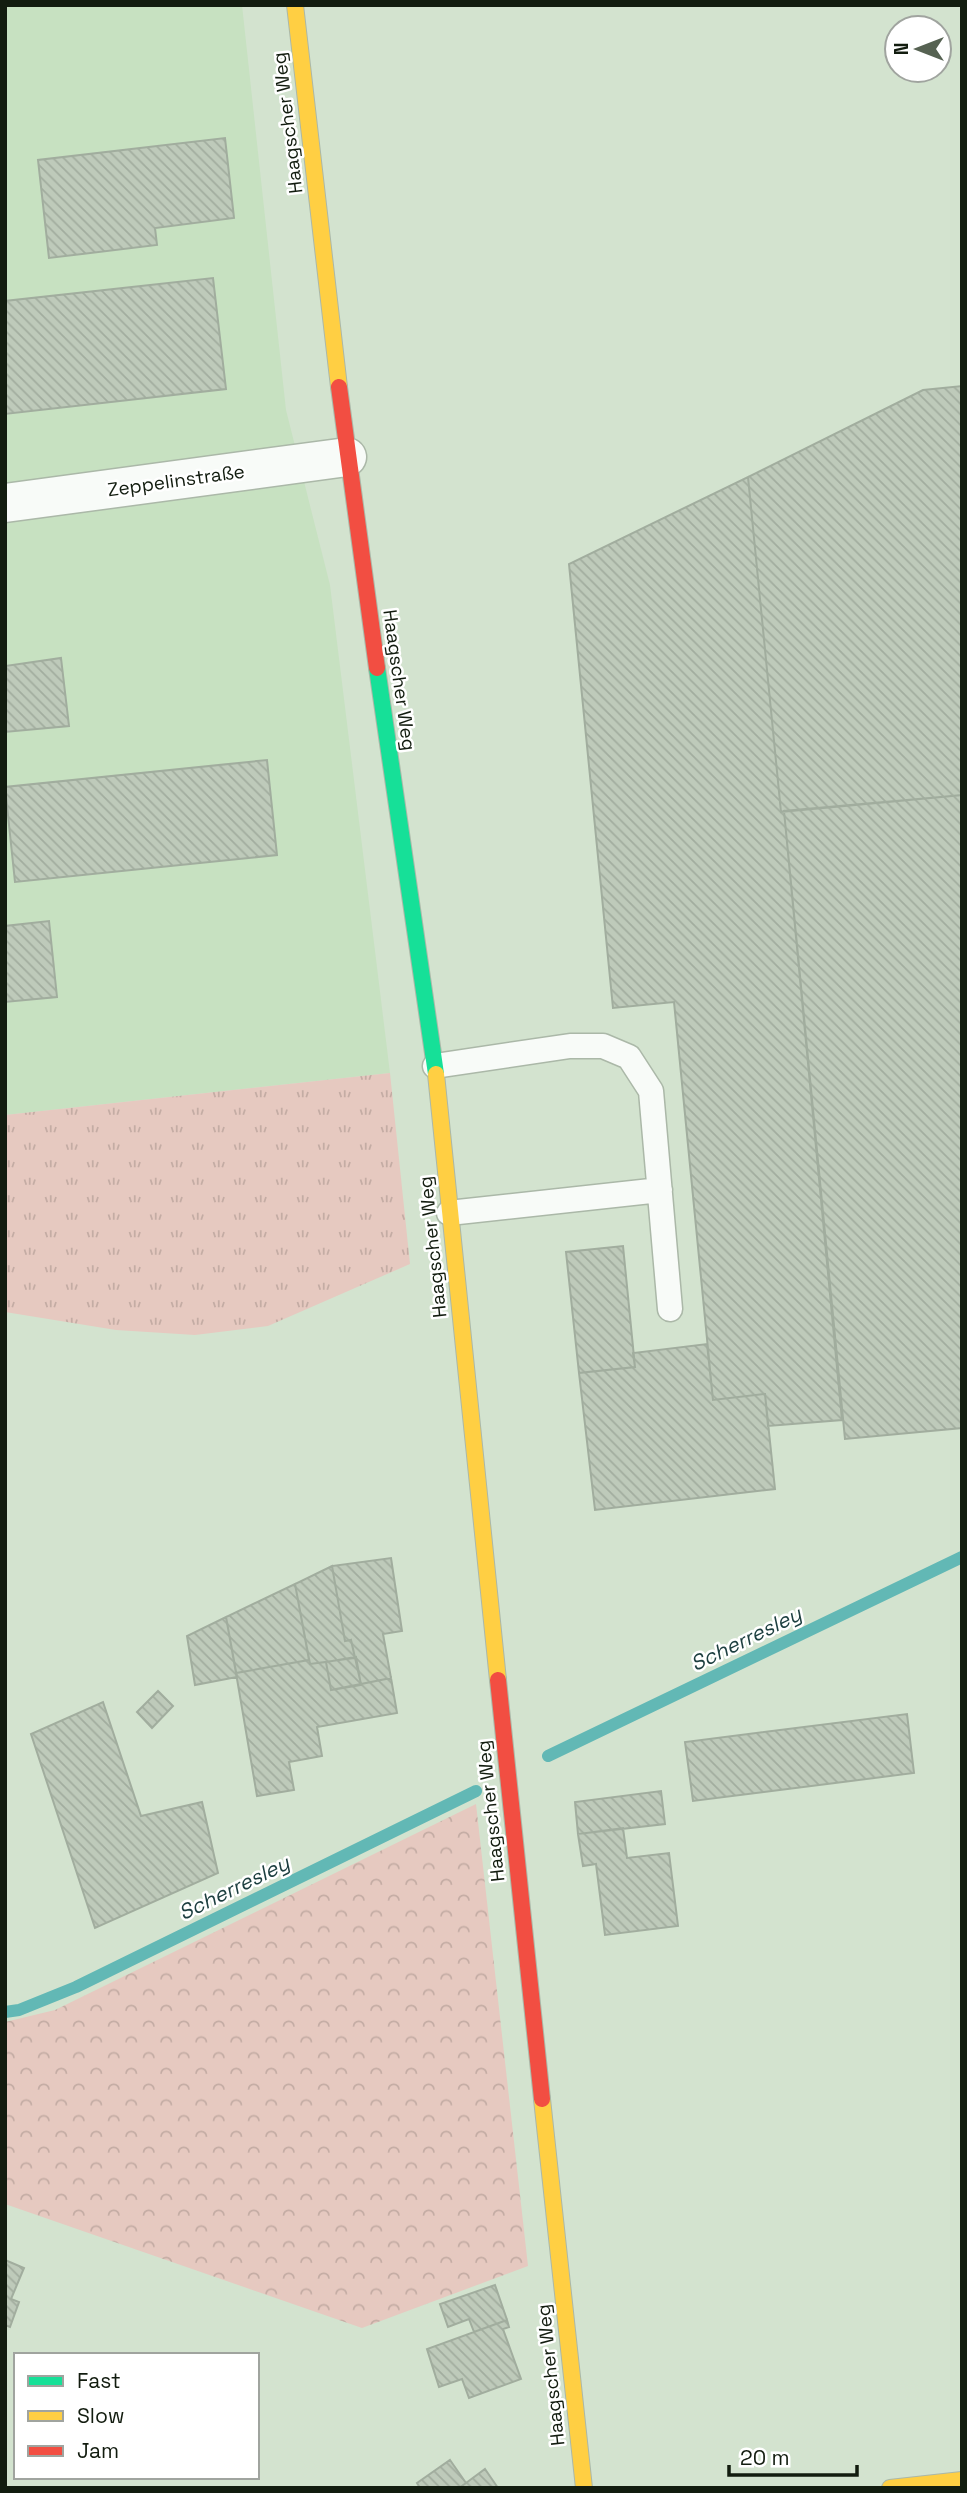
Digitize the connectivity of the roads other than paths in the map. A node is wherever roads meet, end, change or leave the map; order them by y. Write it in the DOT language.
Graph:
graph roads {
  1 [pos="295,5"];
  2 [pos="347,457"];
  3 [pos="5,503"];
  4 [pos="435,1066"];
  5 [pos="660,1190"];
  6 [pos="449,1213"];
  7 [pos="670,1309"];
  8 [pos="962,2480"];
  9 [pos="583,2488"];
  10 [pos="890,2488"];
  1 -- 2 [label="street, Haagscher Weg"];
  2 -- 3 [label="street, Zeppelinstraße"];
  2 -- 4 [label="street, Haagscher Weg"];
  4 -- 5 [label="lane"];
  4 -- 6 [label="street, Haagscher Weg"];
  5 -- 6 [label="lane"];
  5 -- 7 [label="lane"];
  6 -- 9 [label="street, Haagscher Weg"];
  8 -- 10 [label="street"];
}
